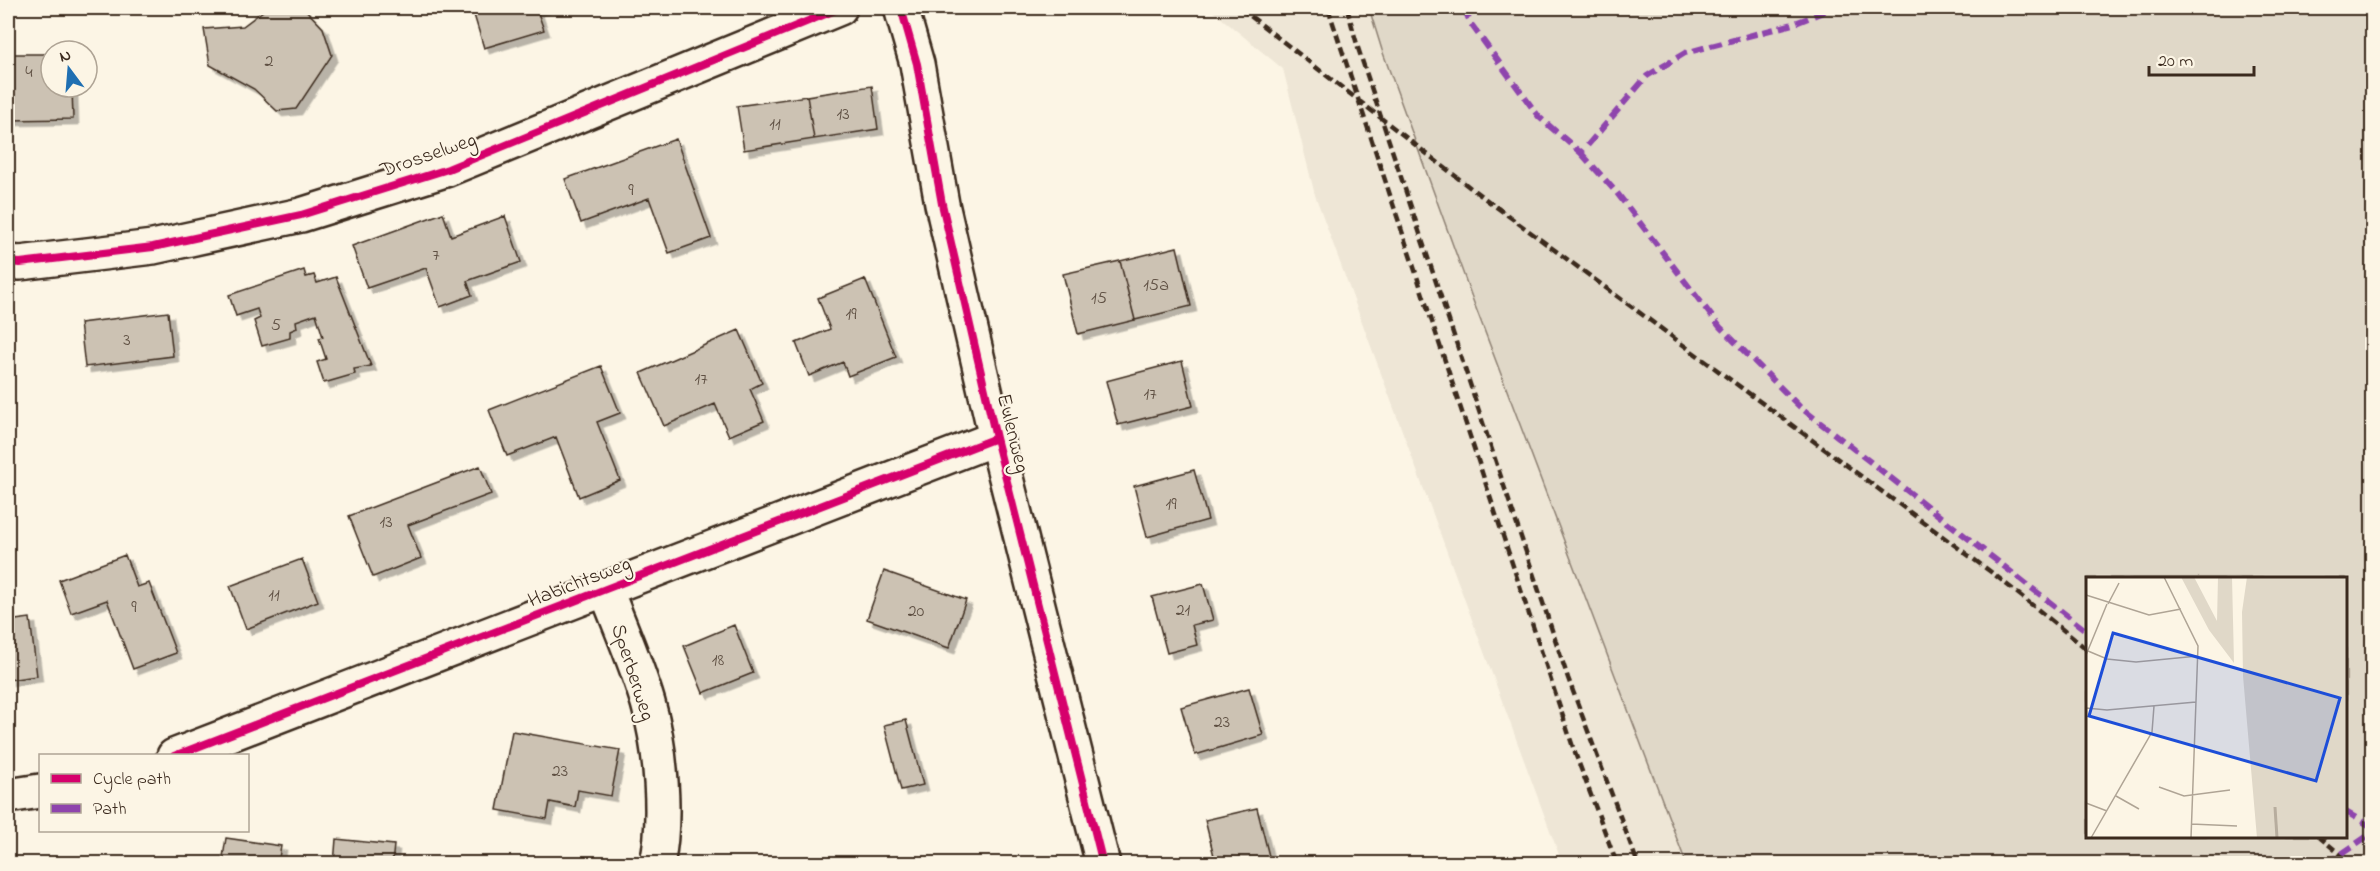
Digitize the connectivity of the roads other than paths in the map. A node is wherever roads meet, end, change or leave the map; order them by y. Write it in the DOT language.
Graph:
graph roads {
  1 [pos="840,8"];
  2 [pos="901,8"];
  3 [pos="8,262"];
  4 [pos="996,438"];
  5 [pos="606,590"];
  6 [pos="179,754"];
  7 [pos="39,791"];
  8 [pos="8,796"];
  9 [pos="657,864"];
  10 [pos="1103,864"];
  1 -- 3 [label="street, Drosselweg"];
  2 -- 4 [label="street, Eulenweg"];
  4 -- 5 [label="street, Habichtsweg"];
  4 -- 10 [label="street, Eulenweg"];
  5 -- 6 [label="street, Habichtsweg"];
  5 -- 9 [label="street, Sperberweg"];
  7 -- 8 [label="street"];
}
